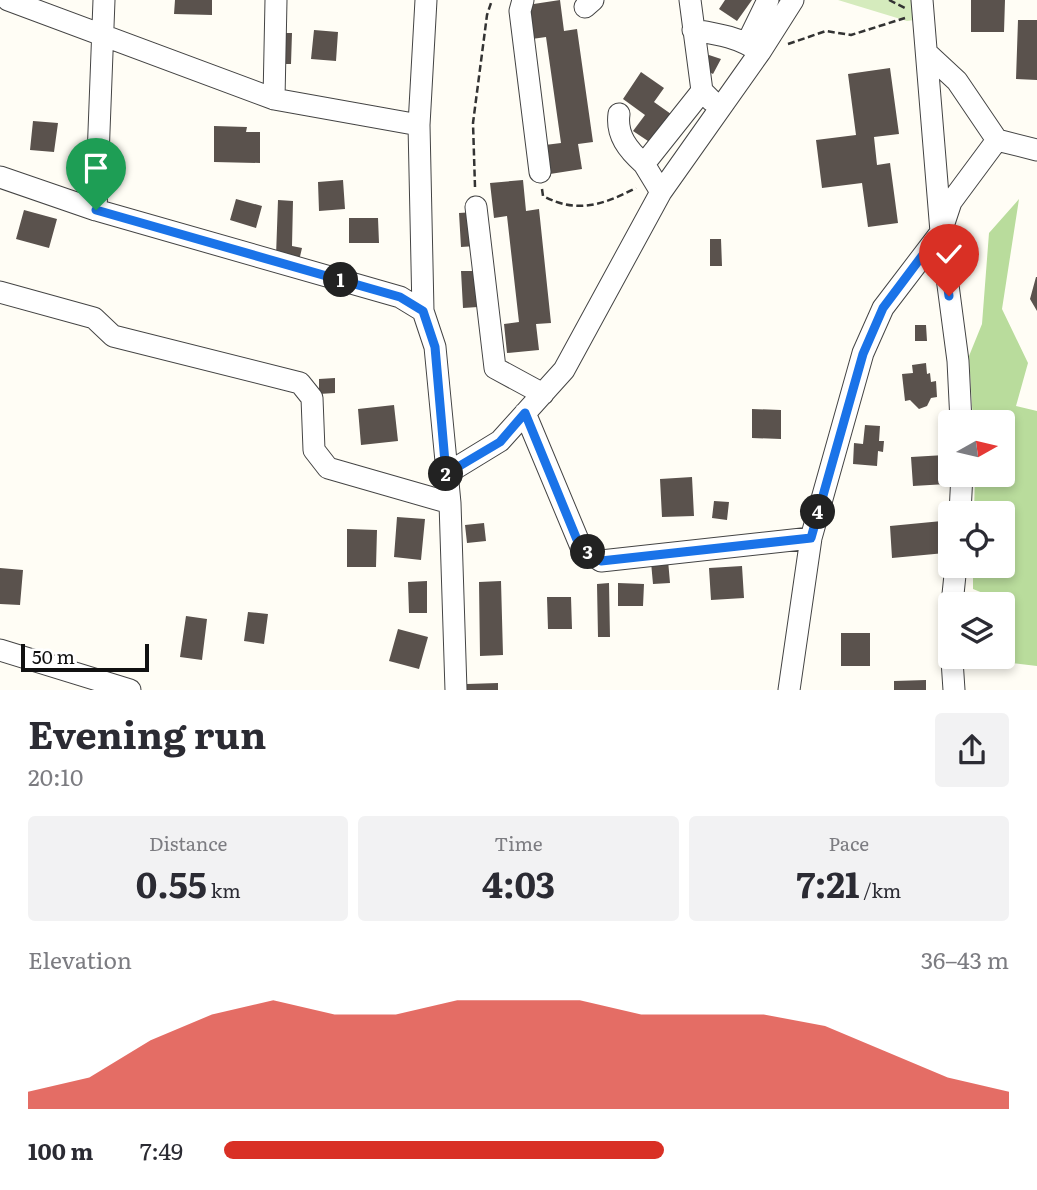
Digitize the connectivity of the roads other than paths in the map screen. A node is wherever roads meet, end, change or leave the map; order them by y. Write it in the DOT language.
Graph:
graph roads {
  1 [pos="8,0"];
  2 [pos="104,0"];
  3 [pos="276,0"];
  4 [pos="426,0"];
  5 [pos="523,0"];
  6 [pos="690,0"];
  7 [pos="780,2"];
  8 [pos="918,6"];
  9 [pos="693,30"];
  10 [pos="103,36"];
  11 [pos="758,47"];
  12 [pos="929,55"];
  13 [pos="702,91"];
  14 [pos="274,99"];
  15 [pos="720,107"];
  16 [pos="619,114"];
  17 [pos="419,125"];
  18 [pos="997,140"];
  19 [pos="1037,150"];
  20 [pos="540,172"];
  21 [pos="0,177"];
  22 [pos="652,179"];
  23 [pos="476,207"];
  24 [pos="96,210"];
  25 [pos="940,232"];
  26 [pos="0,292"];
  27 [pos="423,311"];
  28 [pos="543,394"];
  29 [pos="960,410"];
  30 [pos="525,413"];
  31 [pos="446,474"];
  32 [pos="450,503"];
  33 [pos="811,538"];
  34 [pos="0,650"];
  35 [pos="953,669"];
  36 [pos="130,690"];
  37 [pos="456,690"];
  38 [pos="789,690"];
  39 [pos="954,690"];
  1 -- 10 [label="street"];
  2 -- 10 [label="street"];
  3 -- 14 [label="street"];
  4 -- 17 [label="street"];
  5 -- 20 [label="street"];
  6 -- 9 [label="street"];
  7 -- 11 [label="street"];
  8 -- 12 [label="street"];
  9 -- 11 [label="street"];
  9 -- 13 [label="street"];
  10 -- 14 [label="street"];
  10 -- 24 [label="street"];
  11 -- 15 [label="street"];
  12 -- 18 [label="street"];
  12 -- 25 [label="street"];
  13 -- 15 [label="street"];
  13 -- 22 [label="street"];
  14 -- 17 [label="street"];
  15 -- 22 [label="street"];
  16 -- 22 [label="street"];
  17 -- 27 [label="street"];
  18 -- 19 [label="street"];
  18 -- 25 [label="street"];
  21 -- 24 [label="street"];
  22 -- 28 [label="street"];
  23 -- 28 [label="street"];
  24 -- 27 [label="street"];
  25 -- 29 [label="street"];
  25 -- 33 [label="street"];
  26 -- 32 [label="street"];
  27 -- 31 [label="street"];
  28 -- 30 [label="street"];
  30 -- 31 [label="street"];
  30 -- 33 [label="street"];
  31 -- 32 [label="street"];
  32 -- 37 [label="street"];
  33 -- 38 [label="street"];
  34 -- 36 [label="street"];
  35 -- 39 [label="street"];
}
